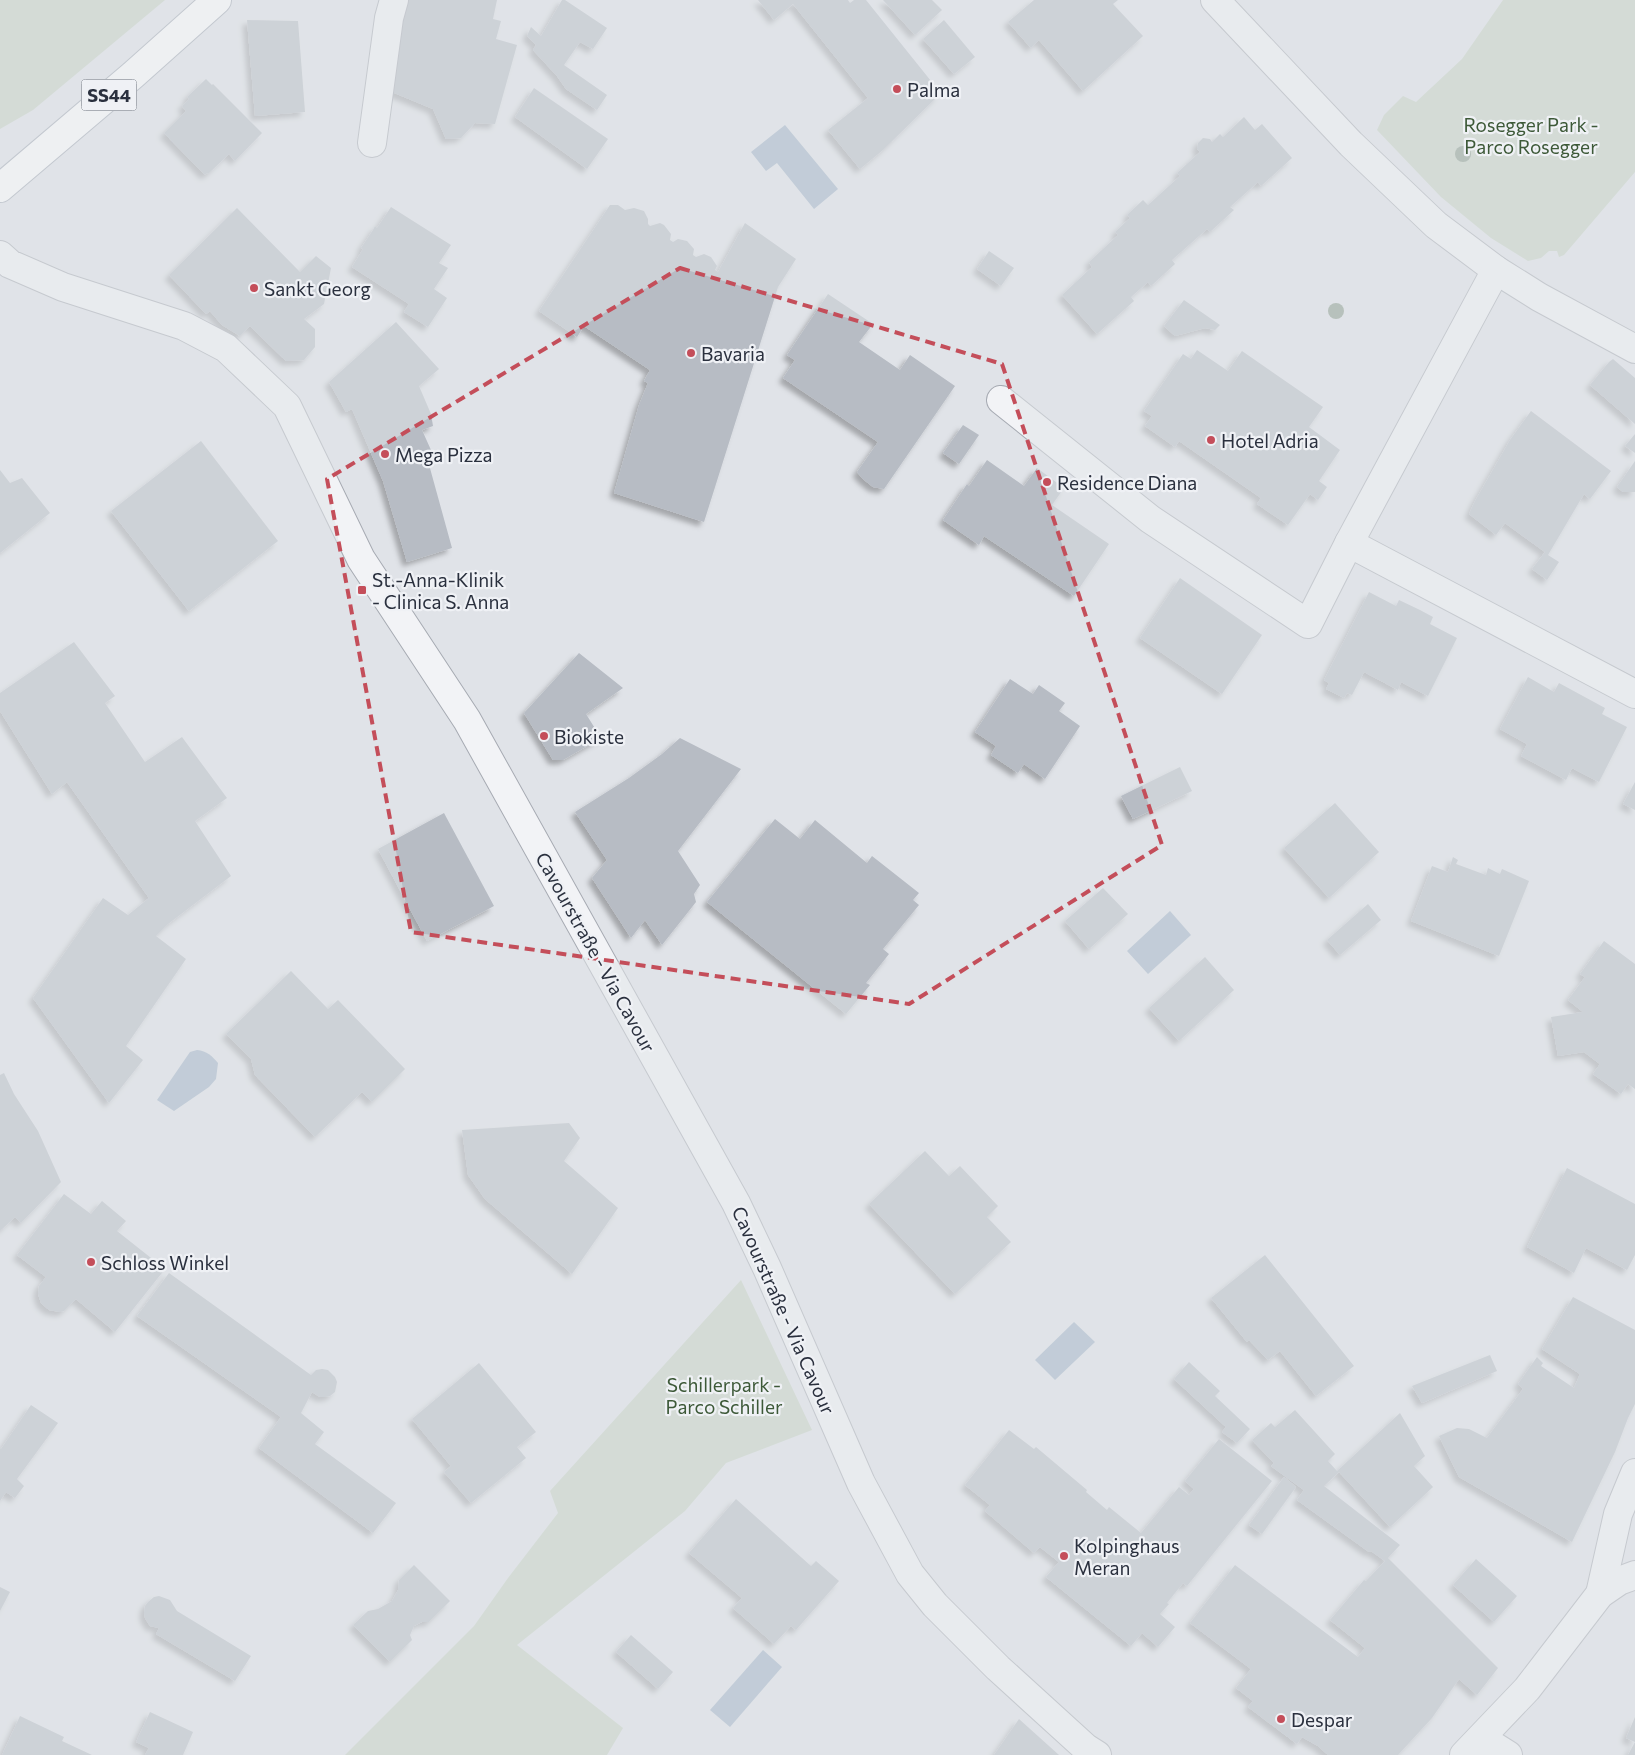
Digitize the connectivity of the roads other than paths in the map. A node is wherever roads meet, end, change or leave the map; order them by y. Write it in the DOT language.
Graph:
graph roads {
  1 [pos="217,0"];
  2 [pos="394,0"];
  3 [pos="1215,0"];
  4 [pos="372,143"];
  5 [pos="0,188"];
  6 [pos="0,255"];
  7 [pos="1496,270"];
  8 [pos="1635,349"];
  9 [pos="1001,400"];
  10 [pos="1348,543"];
  11 [pos="1635,694"];
  12 [pos="1635,1473"];
  13 [pos="1635,1575"];
  14 [pos="1600,1594"];
  15 [pos="1472,1746"];
  16 [pos="1090,1753"];
  17 [pos="1508,1755"];
  1 -- 5 [label="main road, SS44"];
  2 -- 4 [label="street"];
  3 -- 7 [label="street"];
  6 -- 16 [label="street, Cavourstraße - Via Cavour"];
  7 -- 8 [label="street"];
  7 -- 10 [label="street"];
  9 -- 10 [label="street"];
  10 -- 11 [label="street"];
  12 -- 14 [label="street"];
  13 -- 14 [label="street"];
  14 -- 15 [label="street"];
  15 -- 17 [label="street"];
}
